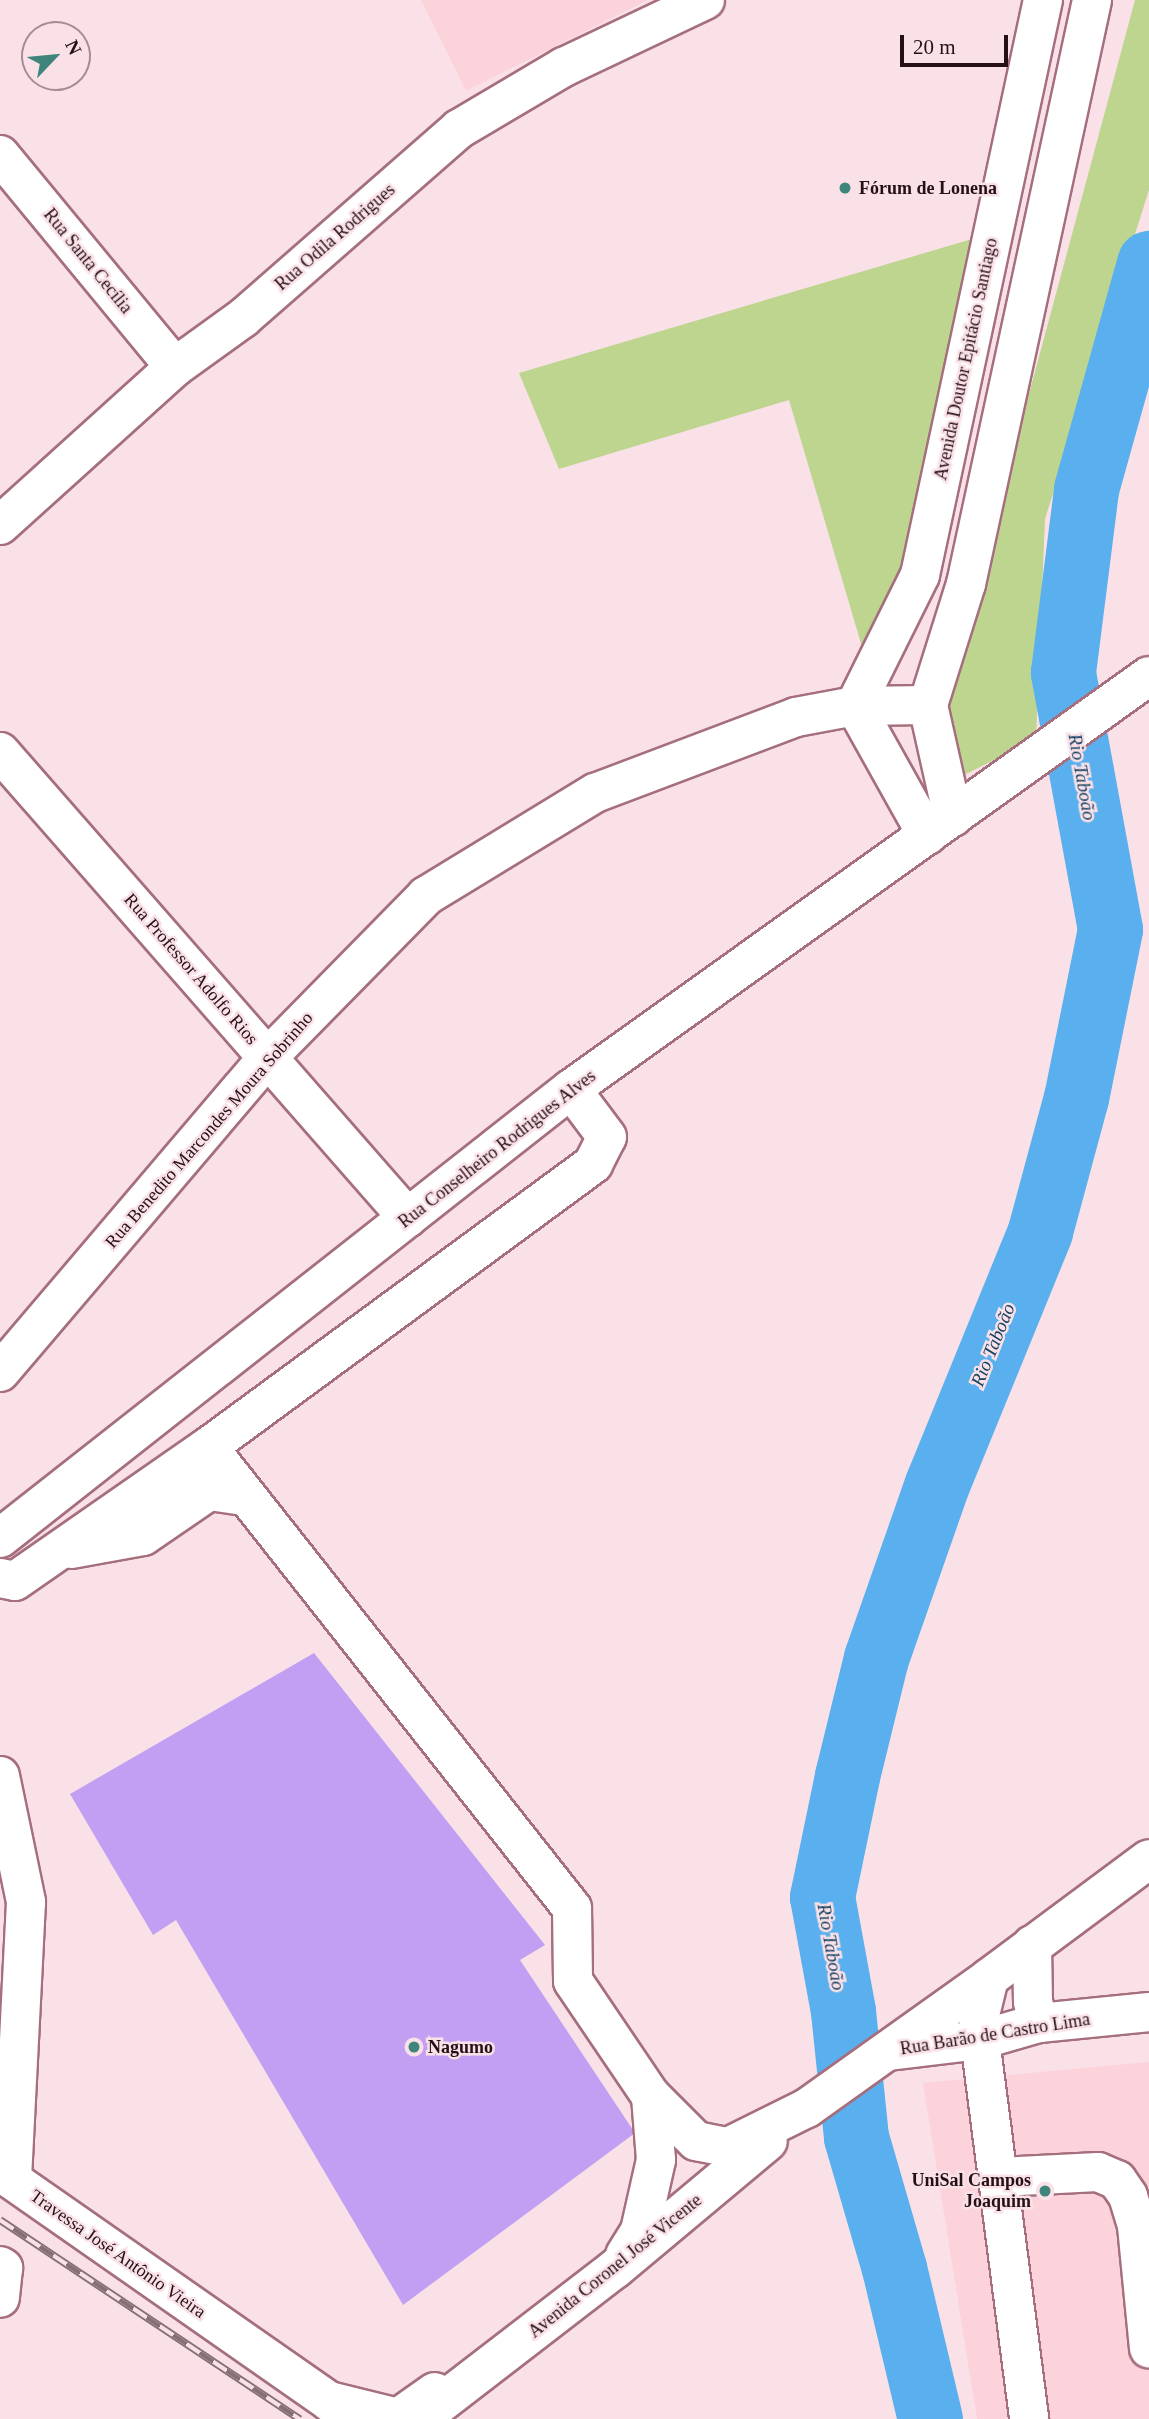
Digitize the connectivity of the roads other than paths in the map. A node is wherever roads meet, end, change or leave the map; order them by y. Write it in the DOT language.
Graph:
graph roads {
  1 [pos="705,0"];
  2 [pos="1043,0"];
  3 [pos="1092,0"];
  4 [pos="0,155"];
  5 [pos="175,367"];
  6 [pos="0,525"];
  7 [pos="1149,676"];
  8 [pos="929,705"];
  9 [pos="855,706"];
  10 [pos="0,752"];
  11 [pos="940,826"];
  12 [pos="268,1057"];
  13 [pos="571,1089"];
  14 [pos="408,1218"];
  15 [pos="0,1372"];
  16 [pos="208,1447"];
  17 [pos="246,1496"];
  18 [pos="0,1538"];
  19 [pos="59,1551"];
  20 [pos="0,1578"];
  21 [pos="0,1776"];
  22 [pos="1149,1859"];
  23 [pos="1032,1945"];
  24 [pos="989,1978"];
  25 [pos="1149,2012"];
  26 [pos="1039,2023"];
  27 [pos="980,2040"];
  28 [pos="878,2056"];
  29 [pos="651,2096"];
  30 [pos="807,2108"];
  31 [pos="999,2177"];
  32 [pos="615,2269"];
  33 [pos="1149,2348"];
  34 [pos="485,2369"];
  35 [pos="338,2410"];
  36 [pos="419,2419"];
  37 [pos="1029,2419"];
  1 -- 5 [label="street, Rua Odila Rodrigues"];
  2 -- 9 [label="street, Avenida Doutor Epitácio Santiago"];
  3 -- 8 [label="street"];
  4 -- 5 [label="street, Rua Santa Cecília"];
  5 -- 6 [label="street, Rua Odila Rodrigues"];
  7 -- 11 [label="street, Rua Conselheiro Rodrigues Alves"];
  8 -- 9 [label="street, Rua Benedito Marcondes Moura Sobrinho"];
  8 -- 11 [label="street"];
  9 -- 11 [label="street"];
  9 -- 12 [label="street, Rua Benedito Marcondes Moura Sobrinho"];
  10 -- 12 [label="street, Rua Professor Adolfo Rios"];
  11 -- 13 [label="street, Rua Conselheiro Rodrigues Alves"];
  12 -- 14 [label="street, Rua Professor Adolfo Rios"];
  12 -- 15 [label="street, Rua Benedito Marcondes Moura Sobrinho"];
  13 -- 14 [label="street, Rua Conselheiro Rodrigues Alves"];
  13 -- 16 [label="street"];
  14 -- 18 [label="street, Rua Conselheiro Rodrigues Alves"];
  16 -- 17 [label="street"];
  16 -- 19 [label="street"];
  17 -- 19 [label="street"];
  17 -- 29 [label="street"];
  19 -- 20 [label="street"];
  21 -- 35 [label="street, Travessa José Antônio Vieira"];
  22 -- 23 [label="street"];
  23 -- 24 [label="street"];
  23 -- 26 [label="street"];
  24 -- 27 [label="street"];
  24 -- 28 [label="street"];
  25 -- 26 [label="street, Rua Barão de Castro Lima"];
  26 -- 27 [label="street, Rua Barão de Castro Lima"];
  27 -- 28 [label="street, Rua Barão de Castro Lima"];
  27 -- 31 [label="street"];
  28 -- 30 [label="street"];
  29 -- 30 [label="street"];
  29 -- 32 [label="street"];
  30 -- 32 [label="street, Avenida Coronel José Vicente"];
  31 -- 33 [label="street"];
  31 -- 37 [label="street"];
  32 -- 34 [label="street, Avenida Coronel José Vicente"];
  34 -- 35 [label="street"];
  34 -- 36 [label="street, Avenida Coronel José Vicente"];
}
